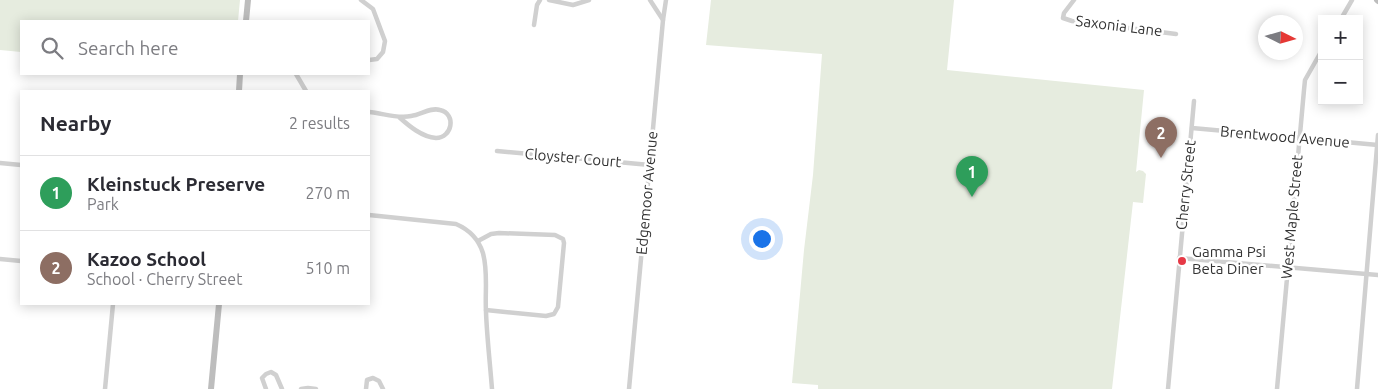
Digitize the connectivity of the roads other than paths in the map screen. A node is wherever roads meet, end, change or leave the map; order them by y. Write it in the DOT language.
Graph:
graph roads {
  1 [pos="248,0"];
  2 [pos="361,0"];
  3 [pos="540,0"];
  4 [pos="549,0"];
  5 [pos="589,0"];
  6 [pos="650,0"];
  7 [pos="666,0"];
  8 [pos="1074,0"];
  9 [pos="1352,0"];
  10 [pos="1343,15"];
  11 [pos="246,20"];
  12 [pos="663,20"];
  13 [pos="534,25"];
  14 [pos="1176,34"];
  15 [pos="1318,57"];
  16 [pos="370,60"];
  17 [pos="240,75"];
  18 [pos="297,75"];
  19 [pos="239,90"];
  20 [pos="305,90"];
  21 [pos="1194,101"];
  22 [pos="370,112"];
  23 [pos="399,117"];
  24 [pos="1192,128"];
  25 [pos="1378,135"];
  26 [pos="1300,138"];
  27 [pos="1378,145"];
  28 [pos="497,151"];
  29 [pos="0,163"];
  30 [pos="20,164"];
  31 [pos="650,164"];
  32 [pos="370,215"];
  33 [pos="478,241"];
  34 [pos="1179,258"];
  35 [pos="0,259"];
  36 [pos="20,261"];
  37 [pos="1287,267"];
  38 [pos="1367,274"];
  39 [pos="1378,275"];
  40 [pos="113,305"];
  41 [pos="219,305"];
  42 [pos="486,310"];
  43 [pos="105,389"];
  44 [pos="212,389"];
  45 [pos="266,389"];
  46 [pos="282,389"];
  47 [pos="301,389"];
  48 [pos="316,389"];
  49 [pos="366,389"];
  50 [pos="383,389"];
  51 [pos="492,389"];
  52 [pos="629,389"];
  53 [pos="1168,389"];
  54 [pos="1277,389"];
  55 [pos="1357,389"];
  1 -- 11 [label="street"];
  2 -- 16 [label="street"];
  3 -- 13 [label="street"];
  4 -- 5 [label="street"];
  6 -- 12 [label="street"];
  7 -- 12 [label="street, Edgemoor Avenue"];
  8 -- 14 [label="street, Saxonia Lane"];
  9 -- 10 [label="street"];
  12 -- 31 [label="street, Edgemoor Avenue"];
  15 -- 26 [label="street, West Maple Street"];
  17 -- 19 [label="street"];
  18 -- 20 [label="street"];
  21 -- 24 [label="street, Cherry Street"];
  22 -- 23 [label="street"];
  23 -- 23 [label="street"];
  24 -- 26 [label="street, Brentwood Avenue"];
  24 -- 34 [label="street, Cherry Street"];
  25 -- 27 [label="street"];
  26 -- 27 [label="street, Brentwood Avenue"];
  26 -- 37 [label="street, West Maple Street"];
  27 -- 38 [label="street"];
  28 -- 31 [label="street, Cloyster Court"];
  29 -- 30 [label="street"];
  31 -- 52 [label="street, Edgemoor Avenue"];
  32 -- 33 [label="street"];
  33 -- 42 [label="street"];
  33 -- 42 [label="street"];
  34 -- 37 [label="street"];
  34 -- 53 [label="street, Cherry Street"];
  35 -- 36 [label="street"];
  37 -- 38 [label="street"];
  37 -- 54 [label="street, West Maple Street"];
  38 -- 39 [label="street"];
  38 -- 55 [label="street"];
  40 -- 43 [label="street"];
  41 -- 44 [label="street"];
  42 -- 51 [label="street"];
  45 -- 46 [label="street"];
  47 -- 48 [label="street"];
  49 -- 50 [label="street"];
}
